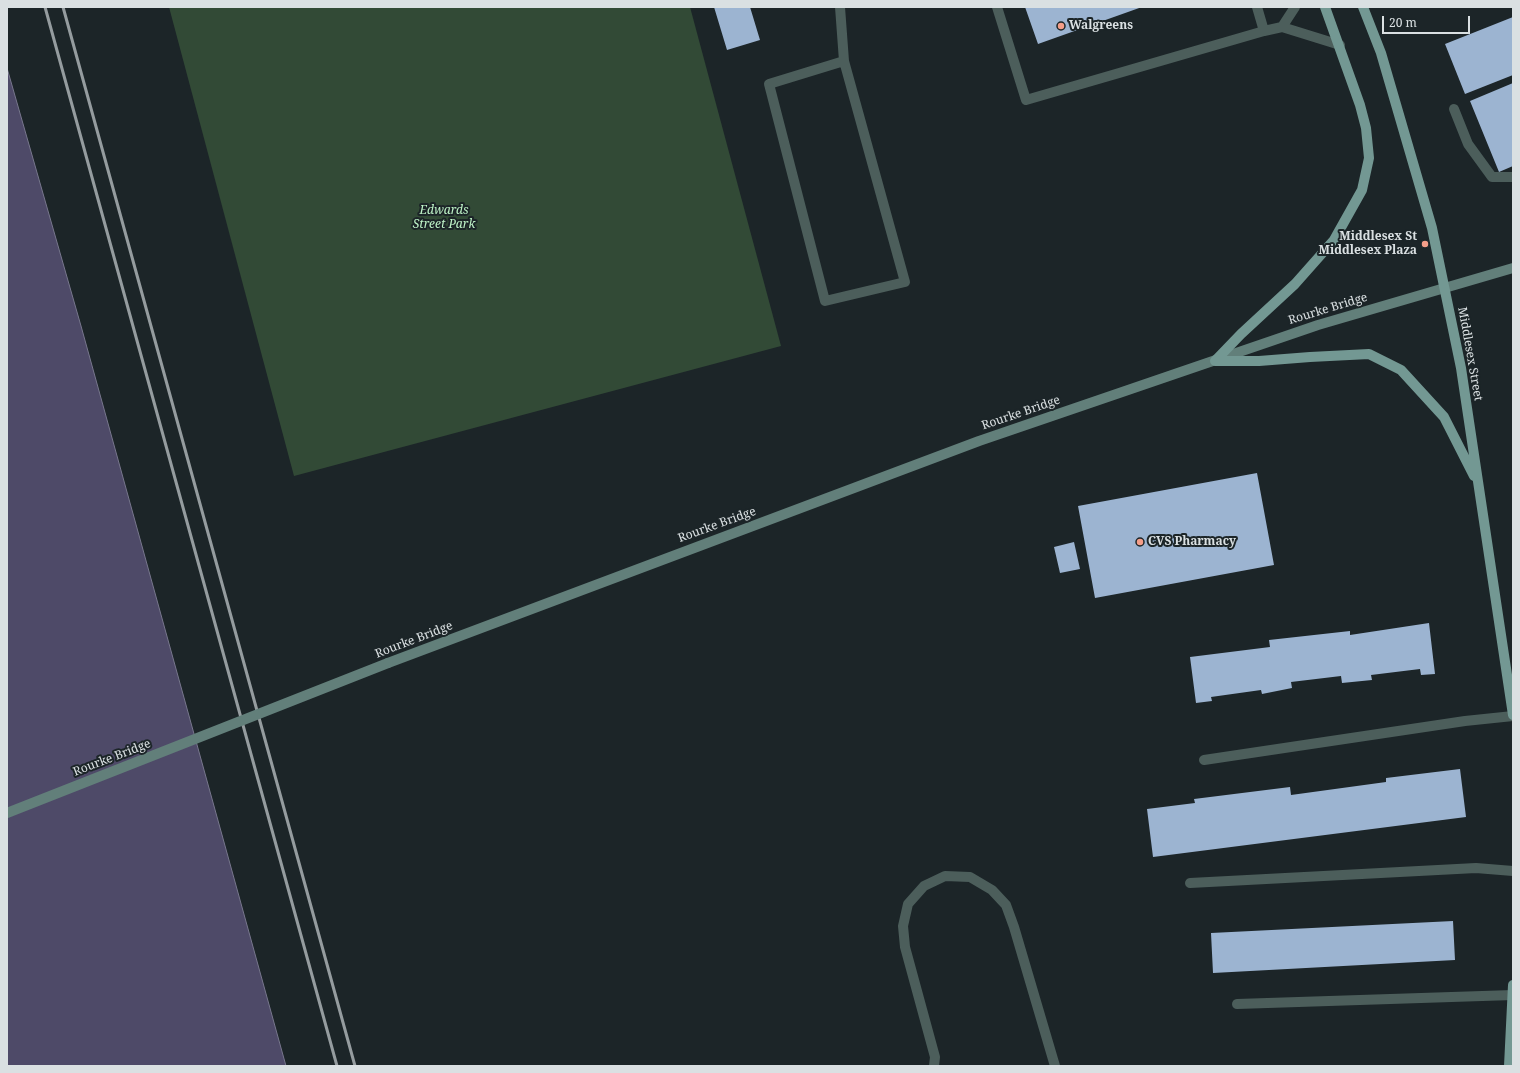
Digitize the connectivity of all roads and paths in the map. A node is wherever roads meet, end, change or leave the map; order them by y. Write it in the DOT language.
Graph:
graph roads {
  1 [pos="840,7"];
  2 [pos="997,7"];
  3 [pos="1257,7"];
  4 [pos="1296,7"];
  5 [pos="1325,7"];
  6 [pos="1363,7"];
  7 [pos="1282,27"];
  8 [pos="1264,31"];
  9 [pos="1340,45"];
  10 [pos="844,61"];
  11 [pos="1454,108"];
  12 [pos="1513,177"];
  13 [pos="1513,268"];
  14 [pos="1445,288"];
  15 [pos="1215,362"];
  16 [pos="1479,485"];
  17 [pos="1513,715"];
  18 [pos="1204,760"];
  19 [pos="7,813"];
  20 [pos="1513,871"];
  21 [pos="1190,883"];
  22 [pos="1513,985"];
  23 [pos="1512,995"];
  24 [pos="1237,1004"];
  25 [pos="934,1066"];
  26 [pos="1054,1066"];
  27 [pos="1509,1066"];
  1 -- 10 [label="lane"];
  2 -- 8 [label="lane"];
  3 -- 8 [label="lane"];
  4 -- 7 [label="lane"];
  5 -- 9 [label="main road"];
  6 -- 14 [label="main road, Middlesex Street"];
  7 -- 8 [label="lane"];
  7 -- 9 [label="lane"];
  9 -- 15 [label="main road"];
  10 -- 10 [label="lane"];
  11 -- 12 [label="lane"];
  13 -- 14 [label="main road, Rourke Bridge"];
  14 -- 15 [label="main road, Rourke Bridge"];
  14 -- 16 [label="main road, Middlesex Street"];
  15 -- 16 [label="main road"];
  15 -- 19 [label="main road, Rourke Bridge, bridge"];
  16 -- 17 [label="main road, Middlesex Street"];
  17 -- 18 [label="lane"];
  20 -- 21 [label="lane"];
  22 -- 23 [label="main road"];
  23 -- 24 [label="lane"];
  23 -- 27 [label="main road"];
  25 -- 26 [label="lane"];
}
